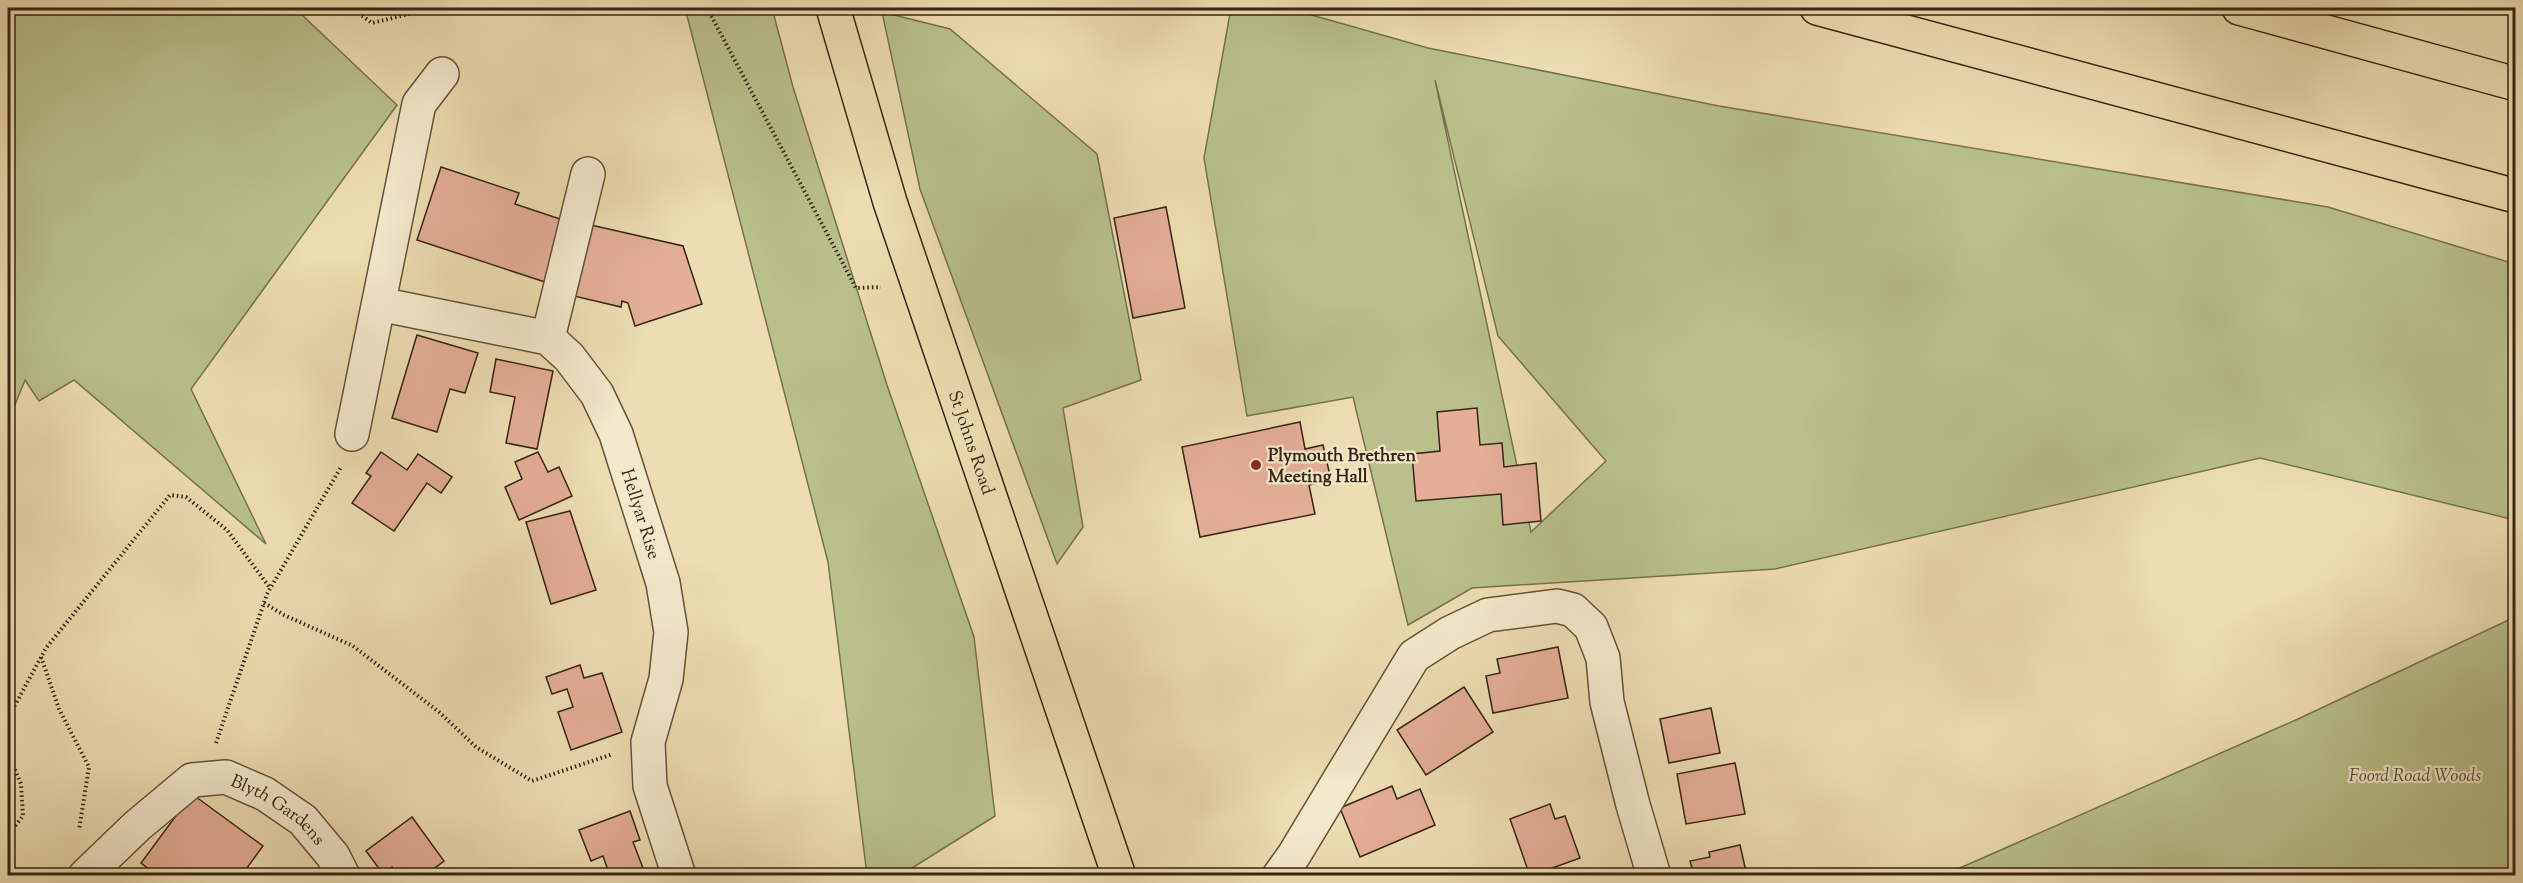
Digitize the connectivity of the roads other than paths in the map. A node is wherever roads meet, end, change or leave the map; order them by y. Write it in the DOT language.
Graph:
graph roads {
  1 [pos="833,8"];
  2 [pos="1817,8"];
  3 [pos="2239,8"];
  4 [pos="442,75"];
  5 [pos="2516,84"];
  6 [pos="588,174"];
  7 [pos="2516,196"];
  8 [pos="379,304"];
  9 [pos="548,338"];
  10 [pos="352,434"];
  11 [pos="93,868"];
  12 [pos="343,876"];
  13 [pos="679,876"];
  14 [pos="1119,876"];
  15 [pos="1279,876"];
  16 [pos="1654,876"];
  1 -- 14 [label="main road, St Johns Road"];
  2 -- 7 [label="main road"];
  3 -- 5 [label="main road"];
  4 -- 8 [label="street"];
  6 -- 9 [label="street"];
  8 -- 9 [label="street"];
  8 -- 10 [label="street"];
  9 -- 13 [label="street, Hellyar Rise"];
  11 -- 12 [label="street, Blyth Gardens"];
  15 -- 16 [label="street"];
}
